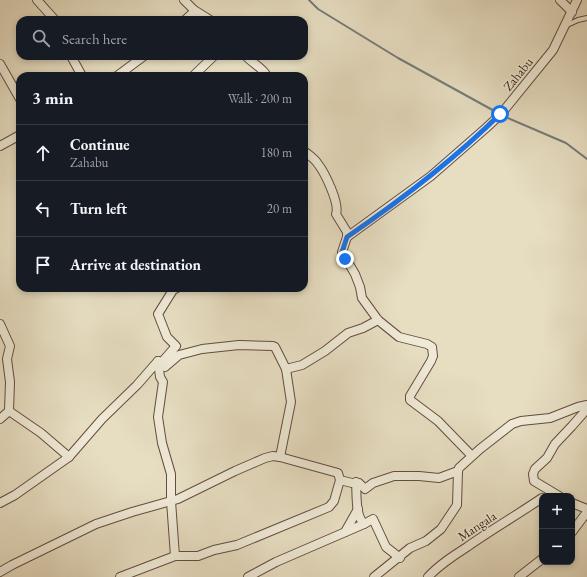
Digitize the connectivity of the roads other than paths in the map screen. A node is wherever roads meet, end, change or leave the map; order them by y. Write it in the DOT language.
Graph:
graph roads {
  1 [pos="37,0"];
  2 [pos="184,0"];
  3 [pos="560,0"];
  4 [pos="577,0"];
  5 [pos="195,11"];
  6 [pos="572,12"];
  7 [pos="51,16"];
  8 [pos="189,16"];
  9 [pos="203,16"];
  10 [pos="587,18"];
  11 [pos="565,26"];
  12 [pos="73,60"];
  13 [pos="139,60"];
  14 [pos="210,60"];
  15 [pos="249,60"];
  16 [pos="0,64"];
  17 [pos="80,72"];
  18 [pos="122,72"];
  19 [pos="197,72"];
  20 [pos="264,72"];
  21 [pos="16,92"];
  22 [pos="16,137"];
  23 [pos="0,146"];
  24 [pos="308,154"];
  25 [pos="347,237"];
  26 [pos="173,292"];
  27 [pos="378,320"];
  28 [pos="0,324"];
  29 [pos="2,334"];
  30 [pos="286,369"];
  31 [pos="587,405"];
  32 [pos="9,411"];
  33 [pos="585,414"];
  34 [pos="0,419"];
  35 [pos="472,456"];
  36 [pos="68,457"];
  37 [pos="280,457"];
  38 [pos="458,471"];
  39 [pos="340,480"];
  40 [pos="356,482"];
  41 [pos="547,493"];
  42 [pos="539,500"];
  43 [pos="171,501"];
  44 [pos="0,503"];
  45 [pos="575,504"];
  46 [pos="358,508"];
  47 [pos="587,510"];
  48 [pos="364,524"];
  49 [pos="574,529"];
  50 [pos="345,532"];
  51 [pos="176,556"];
  52 [pos="400,558"];
  53 [pos="539,561"];
  54 [pos="0,572"];
  55 [pos="120,577"];
  56 [pos="248,577"];
  57 [pos="374,577"];
  58 [pos="428,577"];
  59 [pos="519,577"];
  1 -- 7 [label="street"];
  2 -- 5 [label="street"];
  3 -- 6 [label="street"];
  4 -- 6 [label="street, Zahabu"];
  5 -- 8 [label="street"];
  5 -- 9 [label="street"];
  6 -- 11 [label="street, Zahabu"];
  10 -- 11 [label="lane"];
  11 -- 25 [label="street, Zahabu"];
  12 -- 17 [label="street"];
  13 -- 18 [label="street"];
  14 -- 19 [label="street"];
  15 -- 20 [label="street"];
  16 -- 21 [label="street"];
  22 -- 23 [label="street"];
  24 -- 25 [label="street"];
  25 -- 27 [label="street"];
  26 -- 30 [label="street"];
  27 -- 30 [label="street"];
  27 -- 35 [label="street"];
  28 -- 29 [label="street"];
  29 -- 32 [label="street"];
  30 -- 37 [label="street"];
  31 -- 35 [label="street"];
  32 -- 34 [label="street"];
  32 -- 36 [label="street"];
  33 -- 41 [label="street"];
  35 -- 38 [label="street"];
  36 -- 43 [label="street"];
  36 -- 44 [label="street"];
  37 -- 39 [label="street"];
  37 -- 43 [label="street"];
  38 -- 40 [label="street"];
  38 -- 52 [label="street"];
  39 -- 40 [label="street"];
  39 -- 51 [label="street"];
  40 -- 46 [label="street"];
  42 -- 58 [label="street, Mangala"];
  43 -- 51 [label="street"];
  43 -- 54 [label="street"];
  45 -- 47 [label="street"];
  46 -- 48 [label="street"];
  46 -- 50 [label="street"];
  47 -- 49 [label="street"];
  48 -- 50 [label="street"];
  48 -- 52 [label="street"];
  50 -- 56 [label="street"];
  51 -- 55 [label="street"];
  52 -- 57 [label="street"];
  53 -- 59 [label="street"];
}
